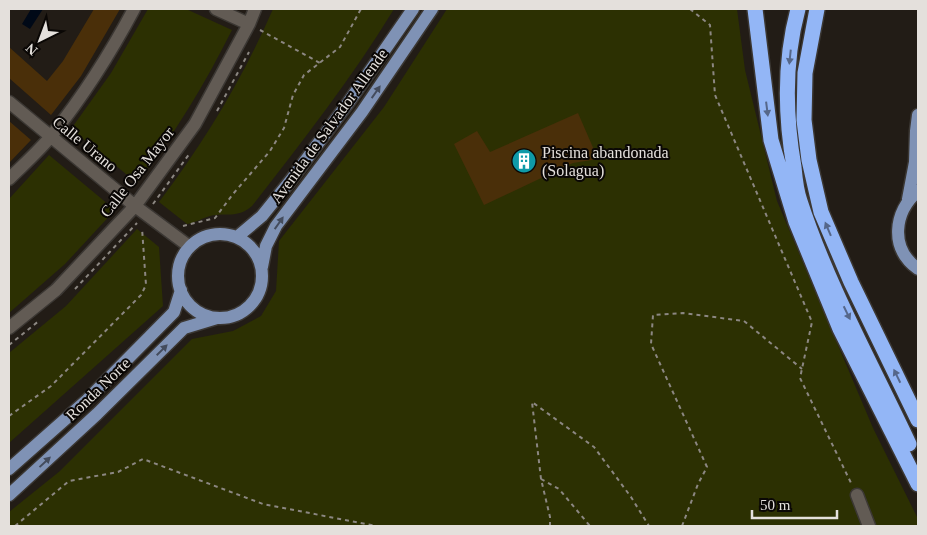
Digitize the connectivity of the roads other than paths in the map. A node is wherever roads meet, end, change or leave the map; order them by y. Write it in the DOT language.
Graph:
graph roads {
  1 [pos="134,9"];
  2 [pos="216,9"];
  3 [pos="255,9"];
  4 [pos="413,9"];
  5 [pos="432,9"];
  6 [pos="755,9"];
  7 [pos="798,9"];
  8 [pos="817,9"];
  9 [pos="254,27"];
  10 [pos="9,102"];
  11 [pos="918,115"];
  12 [pos="917,134"];
  13 [pos="51,136"];
  14 [pos="9,179"];
  15 [pos="913,195"];
  16 [pos="135,206"];
  17 [pos="237,238"];
  18 [pos="190,247"];
  19 [pos="262,267"];
  20 [pos="918,269"];
  21 [pos="180,290"];
  22 [pos="217,318"];
  23 [pos="9,328"];
  24 [pos="918,420"];
  25 [pos="918,463"];
  26 [pos="9,469"];
  27 [pos="918,484"];
  28 [pos="9,495"];
  29 [pos="857,495"];
  30 [pos="869,526"];
  1 -- 13 [label="street"];
  2 -- 9 [label="street"];
  3 -- 9 [label="street, Calle Osa Mayor"];
  4 -- 17 [label="main road, Avenida de Salvador Allende"];
  19 -- 5 [label="main road, Avenida de Salvador Allende, one-way"];
  6 -- 27 [label="highway, one-way"];
  7 -- 25 [label="highway, one-way"];
  24 -- 8 [label="highway, one-way"];
  9 -- 16 [label="street, Calle Osa Mayor"];
  10 -- 13 [label="street, Calle Urano"];
  11 -- 12 [label="main road"];
  12 -- 15 [label="main road"];
  13 -- 14 [label="street"];
  13 -- 16 [label="street, Calle Urano"];
  15 -- 20 [label="main road"];
  16 -- 18 [label="street, Calle Urano"];
  16 -- 23 [label="street, Calle Osa Mayor"];
  17 -- 18 [label="main road"];
  17 -- 19 [label="main road"];
  18 -- 21 [label="main road"];
  19 -- 22 [label="main road"];
  21 -- 22 [label="main road"];
  21 -- 26 [label="main road, Ronda Norte"];
  28 -- 22 [label="main road, Ronda Norte, one-way"];
  29 -- 30 [label="street"];
}
